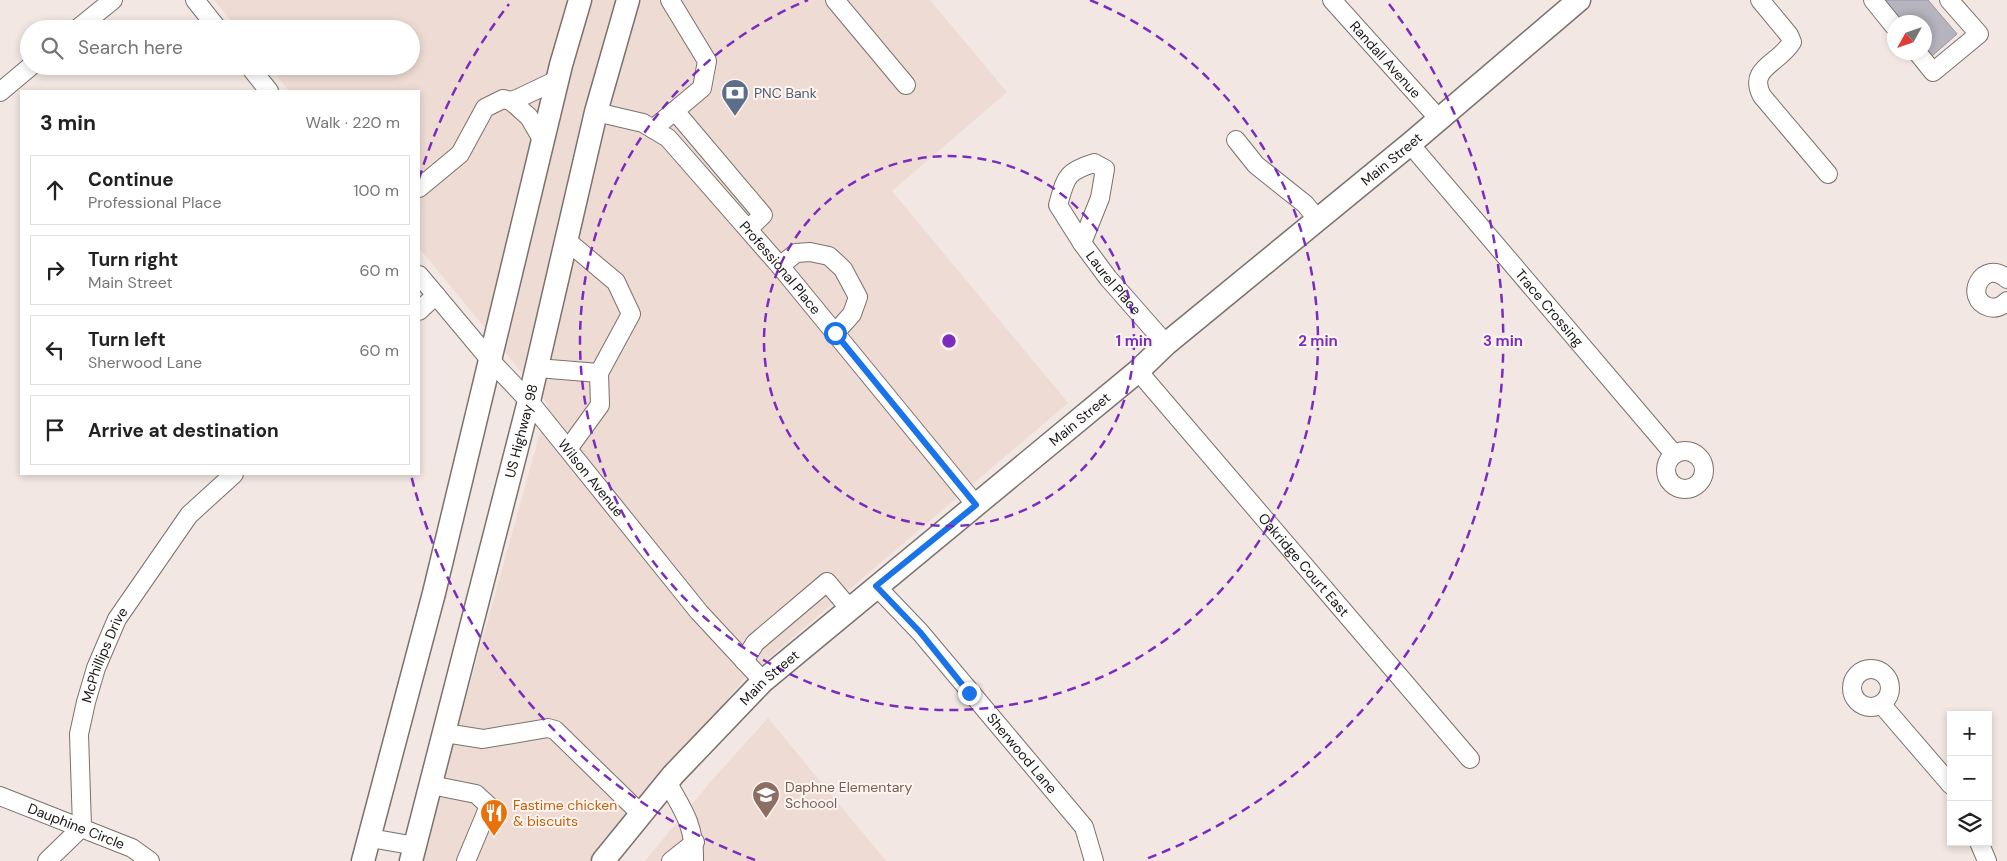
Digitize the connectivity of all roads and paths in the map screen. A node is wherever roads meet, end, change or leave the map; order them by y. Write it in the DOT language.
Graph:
graph roads {
  1 [pos="113,0"];
  2 [pos="580,0"];
  3 [pos="628,0"];
  4 [pos="670,0"];
  5 [pos="835,0"];
  6 [pos="1332,0"];
  7 [pos="1580,0"];
  8 [pos="1760,0"];
  9 [pos="1873,0"];
  10 [pos="1949,0"];
  11 [pos="200,2"];
  12 [pos="1887,17"];
  13 [pos="88,20"];
  14 [pos="212,20"];
  15 [pos="1923,60"];
  16 [pos="20,75"];
  17 [pos="256,75"];
  18 [pos="557,80"];
  19 [pos="906,84"];
  20 [pos="268,90"];
  21 [pos="0,92"];
  22 [pos="511,101"];
  23 [pos="675,111"];
  24 [pos="596,112"];
  25 [pos="1439,119"];
  26 [pos="653,129"];
  27 [pos="1236,140"];
  28 [pos="543,141"];
  29 [pos="1417,152"];
  30 [pos="1828,174"];
  31 [pos="420,187"];
  32 [pos="1318,220"];
  33 [pos="748,229"];
  34 [pos="566,240"];
  35 [pos="1082,243"];
  36 [pos="780,266"];
  37 [pos="420,275"];
  38 [pos="2007,279"];
  39 [pos="436,295"];
  40 [pos="2006,305"];
  41 [pos="420,310"];
  42 [pos="835,333"];
  43 [pos="1166,344"];
  44 [pos="491,361"];
  45 [pos="537,368"];
  46 [pos="1138,371"];
  47 [pos="599,373"];
  48 [pos="529,401"];
  49 [pos="568,449"];
  50 [pos="1674,454"];
  51 [pos="233,475"];
  52 [pos="976,505"];
  53 [pos="876,586"];
  54 [pos="849,608"];
  55 [pos="744,661"];
  56 [pos="762,681"];
  57 [pos="1882,705"];
  58 [pos="445,733"];
  59 [pos="1470,759"];
  60 [pos="1947,780"];
  61 [pos="667,782"];
  62 [pos="432,785"];
  63 [pos="0,796"];
  64 [pos="641,814"];
  65 [pos="82,827"];
  66 [pos="370,838"];
  67 [pos="695,842"];
  68 [pos="1981,846"];
  69 [pos="413,854"];
  70 [pos="47,861"];
  71 [pos="150,861"];
  72 [pos="363,861"];
  73 [pos="466,861"];
  74 [pos="603,861"];
  75 [pos="671,861"];
  76 [pos="694,861"];
  77 [pos="1094,861"];
  78 [pos="1987,861"];
  1 -- 13 [label="street"];
  2 -- 18 [label="main road"];
  3 -- 24 [label="main road, US Highway 98"];
  4 -- 23 [label="street"];
  5 -- 19 [label="street"];
  6 -- 25 [label="street, Randall Avenue"];
  7 -- 25 [label="main road, Main Street"];
  8 -- 30 [label="street"];
  9 -- 12 [label="street"];
  10 -- 15 [label="street"];
  11 -- 14 [label="street"];
  16 -- 21 [label="street"];
  17 -- 20 [label="street"];
  18 -- 22 [label="street"];
  18 -- 28 [label="main road"];
  22 -- 28 [label="street"];
  22 -- 31 [label="street"];
  23 -- 26 [label="street"];
  23 -- 33 [label="street"];
  24 -- 26 [label="street, Professional Place"];
  24 -- 34 [label="main road, US Highway 98"];
  25 -- 29 [label="main road, Main Street"];
  26 -- 33 [label="street, Professional Place"];
  27 -- 32 [label="street"];
  28 -- 44 [label="main road"];
  29 -- 32 [label="main road, Main Street"];
  29 -- 50 [label="street, Trace Crossing"];
  32 -- 43 [label="main road, Main Street"];
  33 -- 36 [label="street, Professional Place"];
  34 -- 45 [label="main road, US Highway 98"];
  34 -- 47 [label="street"];
  35 -- 43 [label="street, Laurel Place"];
  36 -- 42 [label="street, Professional Place"];
  36 -- 42 [label="street"];
  37 -- 39 [label="street, Wilson Avenue"];
  38 -- 40 [label="street"];
  39 -- 41 [label="street"];
  39 -- 44 [label="street, Wilson Avenue"];
  42 -- 52 [label="street, Professional Place"];
  43 -- 46 [label="main road, Main Street"];
  44 -- 48 [label="street, Wilson Avenue"];
  44 -- 66 [label="main road"];
  45 -- 47 [label="street"];
  45 -- 48 [label="main road, US Highway 98"];
  46 -- 52 [label="main road, Main Street"];
  46 -- 59 [label="street, Oakridge Court East"];
  47 -- 49 [label="street"];
  48 -- 49 [label="street, Wilson Avenue"];
  48 -- 58 [label="main road, US Highway 98"];
  49 -- 55 [label="street, Wilson Avenue"];
  51 -- 65 [label="street, McPhillips Drive"];
  52 -- 53 [label="main road, Main Street"];
  53 -- 54 [label="main road, Main Street"];
  53 -- 77 [label="street, Sherwood Lane"];
  54 -- 55 [label="street"];
  54 -- 56 [label="main road, Main Street"];
  55 -- 56 [label="street, Wilson Avenue"];
  56 -- 61 [label="main road, Main Street"];
  57 -- 60 [label="street"];
  58 -- 62 [label="main road, US Highway 98"];
  58 -- 64 [label="street"];
  61 -- 64 [label="main road, Main Street"];
  61 -- 67 [label="street"];
  62 -- 69 [label="main road, US Highway 98"];
  62 -- 73 [label="street"];
  63 -- 65 [label="street, Dauphine Circle"];
  64 -- 74 [label="main road, Main Street"];
  65 -- 70 [label="street"];
  65 -- 71 [label="street, Dauphine Circle"];
  66 -- 69 [label="street"];
  66 -- 72 [label="main road"];
  67 -- 75 [label="street"];
  67 -- 76 [label="street"];
  68 -- 78 [label="street"];
}
